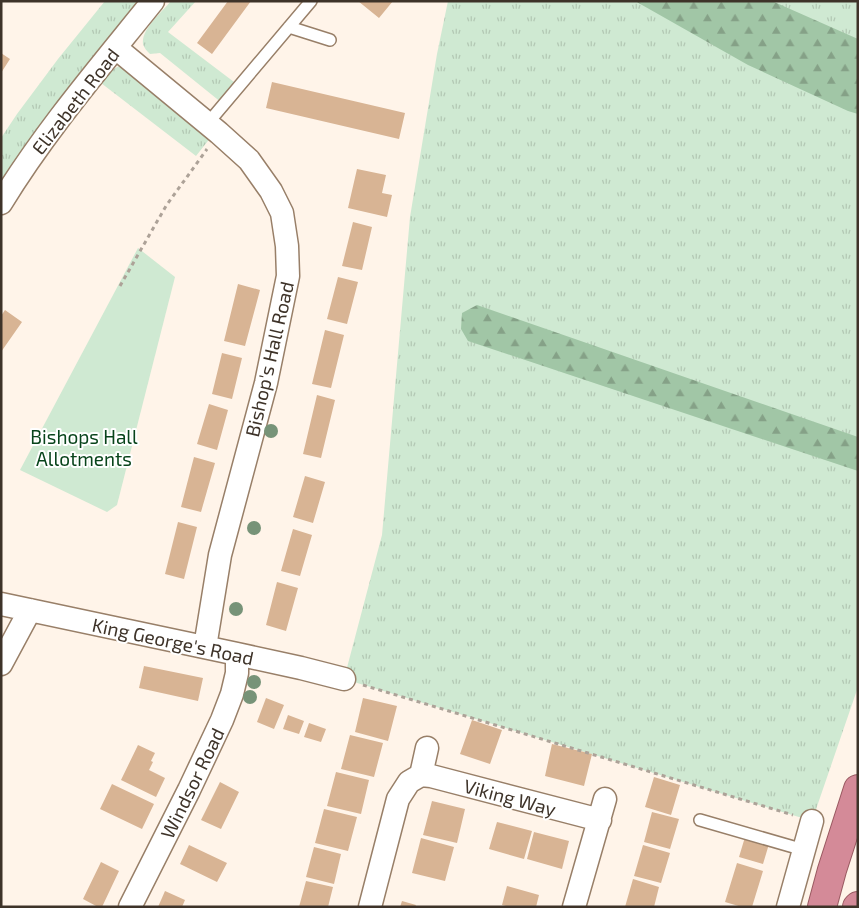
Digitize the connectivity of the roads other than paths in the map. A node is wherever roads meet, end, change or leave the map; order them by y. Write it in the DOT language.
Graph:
graph roads {
  1 [pos="153,1"];
  2 [pos="311,1"];
  3 [pos="289,26"];
  4 [pos="330,40"];
  5 [pos="116,48"];
  6 [pos="214,128"];
  7 [pos="1,203"];
  8 [pos="1,604"];
  9 [pos="30,610"];
  10 [pos="205,647"];
  11 [pos="237,654"];
  12 [pos="1,664"];
  13 [pos="344,679"];
  14 [pos="427,748"];
  15 [pos="421,775"];
  16 [pos="858,789"];
  17 [pos="605,799"];
  18 [pos="600,820"];
  19 [pos="700,820"];
  20 [pos="812,821"];
  21 [pos="804,850"];
  22 [pos="130,907"];
  23 [pos="370,907"];
  24 [pos="574,907"];
  25 [pos="788,907"];
  26 [pos="822,907"];
  1 -- 5 [label="street, Elizabeth Road"];
  2 -- 3 [label="lane"];
  3 -- 4 [label="lane"];
  3 -- 6 [label="lane"];
  5 -- 6 [label="street, Bishop's Hall Road"];
  5 -- 7 [label="street, Elizabeth Road"];
  6 -- 10 [label="street, Bishop's Hall Road"];
  8 -- 9 [label="street, King George's Road"];
  9 -- 10 [label="street, King George's Road"];
  9 -- 12 [label="street"];
  10 -- 11 [label="street, King George's Road"];
  11 -- 13 [label="street, King George's Road"];
  11 -- 22 [label="street, Windsor Road"];
  14 -- 15 [label="street"];
  15 -- 18 [label="street, Viking Way"];
  15 -- 23 [label="street"];
  16 -- 26 [label="highway"];
  17 -- 18 [label="street"];
  18 -- 24 [label="street"];
  19 -- 21 [label="lane"];
  20 -- 21 [label="street"];
  21 -- 25 [label="street"];
}
